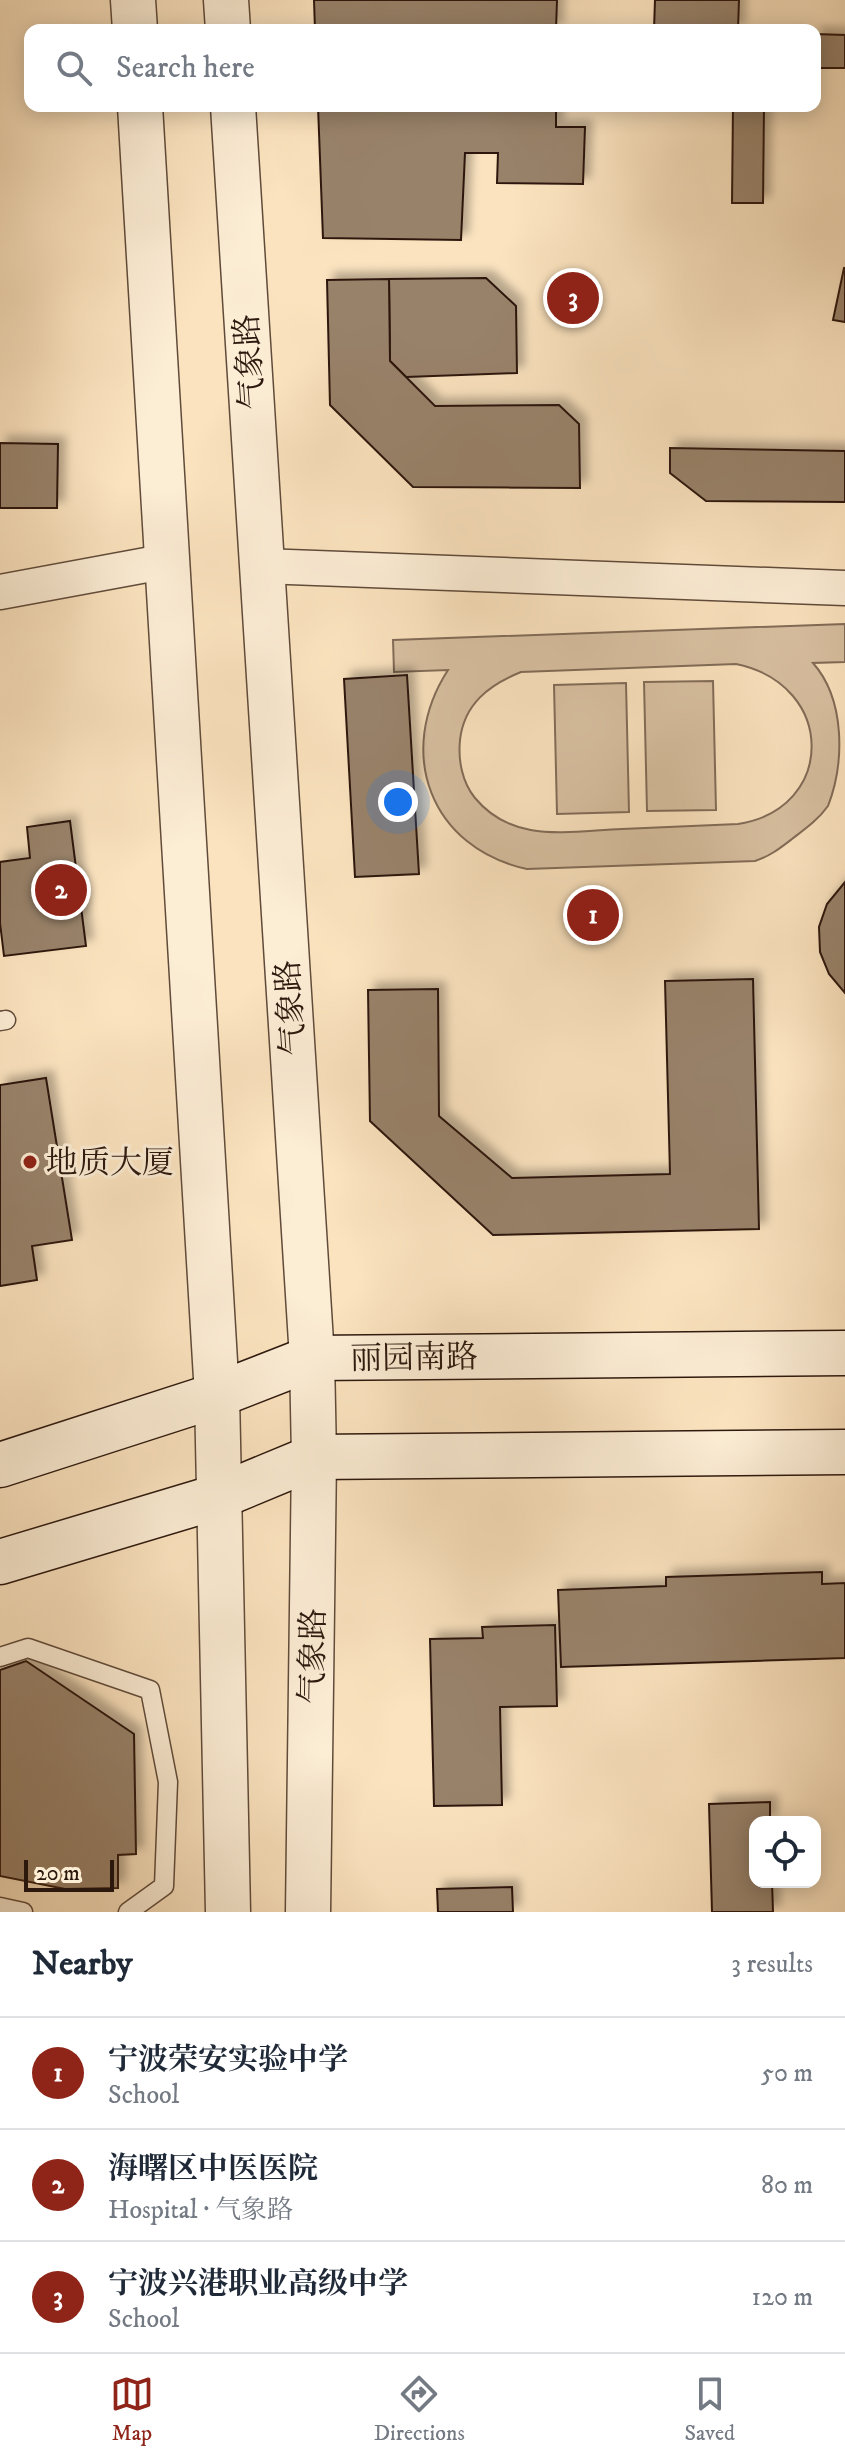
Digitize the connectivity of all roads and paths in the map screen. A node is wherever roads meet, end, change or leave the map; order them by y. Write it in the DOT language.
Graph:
graph roads {
  1 [pos="133,0"];
  2 [pos="226,0"];
  3 [pos="135,24"];
  4 [pos="228,24"];
  5 [pos="140,112"];
  6 [pos="233,112"];
  7 [pos="168,561"];
  8 [pos="262,566"];
  9 [pos="845,588"];
  10 [pos="0,592"];
  11 [pos="845,1353"];
  12 [pos="312,1358"];
  13 [pos="217,1395"];
  14 [pos="845,1452"];
  15 [pos="314,1457"];
  16 [pos="0,1465"];
  17 [pos="220,1496"];
  18 [pos="0,1562"];
  19 [pos="0,1657"];
  20 [pos="0,1907"];
  21 [pos="24,1912"];
  22 [pos="128,1912"];
  23 [pos="228,1912"];
  24 [pos="308,1912"];
  1 -- 3 [label="street"];
  2 -- 4 [label="street"];
  5 -- 7 [label="street"];
  6 -- 8 [label="street, 气象路"];
  7 -- 10 [label="street"];
  7 -- 13 [label="street"];
  8 -- 9 [label="street"];
  8 -- 12 [label="street, 气象路"];
  11 -- 12 [label="street, 丽园南路"];
  12 -- 13 [label="street, 丽园南路"];
  12 -- 15 [label="street, 气象路"];
  13 -- 16 [label="street, 丽园南路"];
  13 -- 17 [label="street"];
  14 -- 15 [label="street"];
  15 -- 17 [label="street"];
  15 -- 24 [label="street, 气象路"];
  17 -- 18 [label="street"];
  17 -- 23 [label="street"];
  19 -- 22 [label="lane"];
  20 -- 21 [label="lane"];
}
